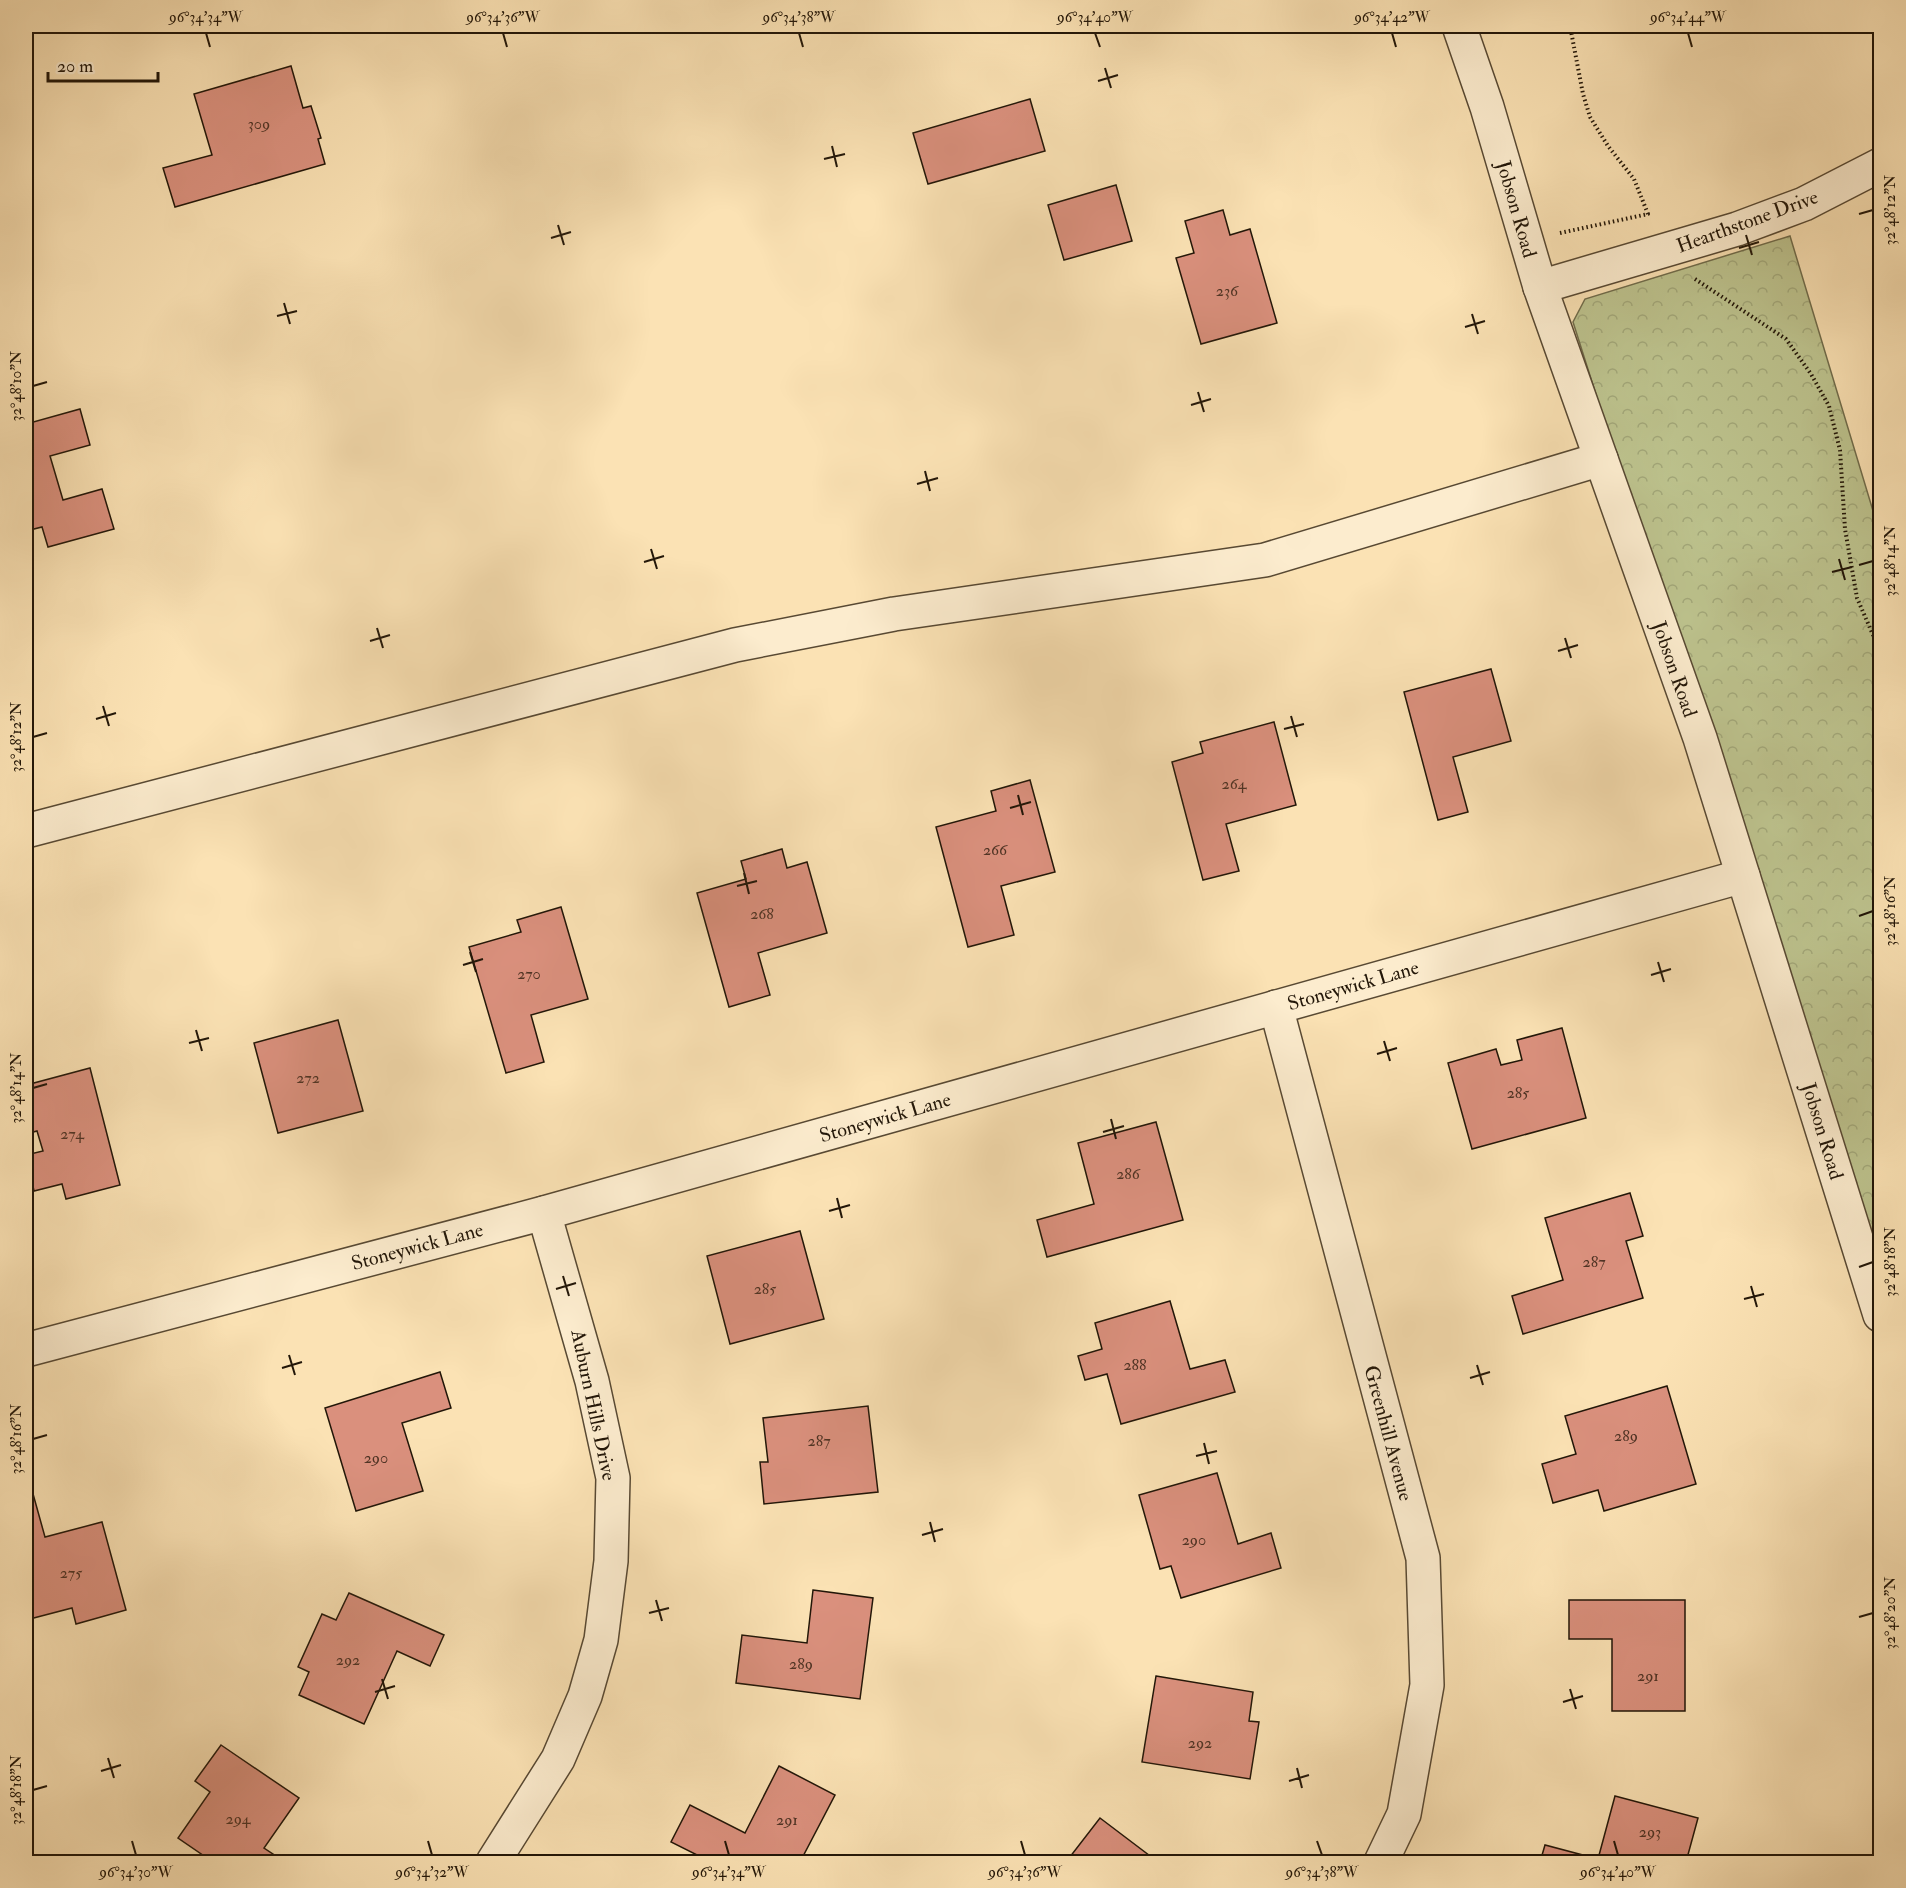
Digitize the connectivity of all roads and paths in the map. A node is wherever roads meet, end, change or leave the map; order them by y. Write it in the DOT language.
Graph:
graph roads {
  1 [pos="1459,26"];
  2 [pos="1570,26"];
  3 [pos="1881,165"];
  4 [pos="1556,234"];
  5 [pos="1693,277"];
  6 [pos="1540,287"];
  7 [pos="1601,459"];
  8 [pos="1881,651"];
  9 [pos="26,831"];
  10 [pos="1743,876"];
  11 [pos="1276,1007"];
  12 [pos="544,1213"];
  13 [pos="1881,1315"];
  14 [pos="26,1350"];
  15 [pos="493,1863"];
  16 [pos="1381,1863"];
  1 -- 6 [label="street, Jobson Road"];
  2 -- 4 [label="path"];
  3 -- 6 [label="street, Hearthstone Drive"];
  5 -- 8 [label="path"];
  6 -- 7 [label="street, Jobson Road"];
  7 -- 9 [label="street"];
  7 -- 10 [label="street, Jobson Road"];
  10 -- 11 [label="street, Stoneywick Lane"];
  10 -- 13 [label="street, Jobson Road"];
  11 -- 12 [label="street, Stoneywick Lane"];
  11 -- 16 [label="street, Greenhill Avenue"];
  12 -- 14 [label="street, Stoneywick Lane"];
  12 -- 15 [label="street, Auburn Hills Drive"];
}
